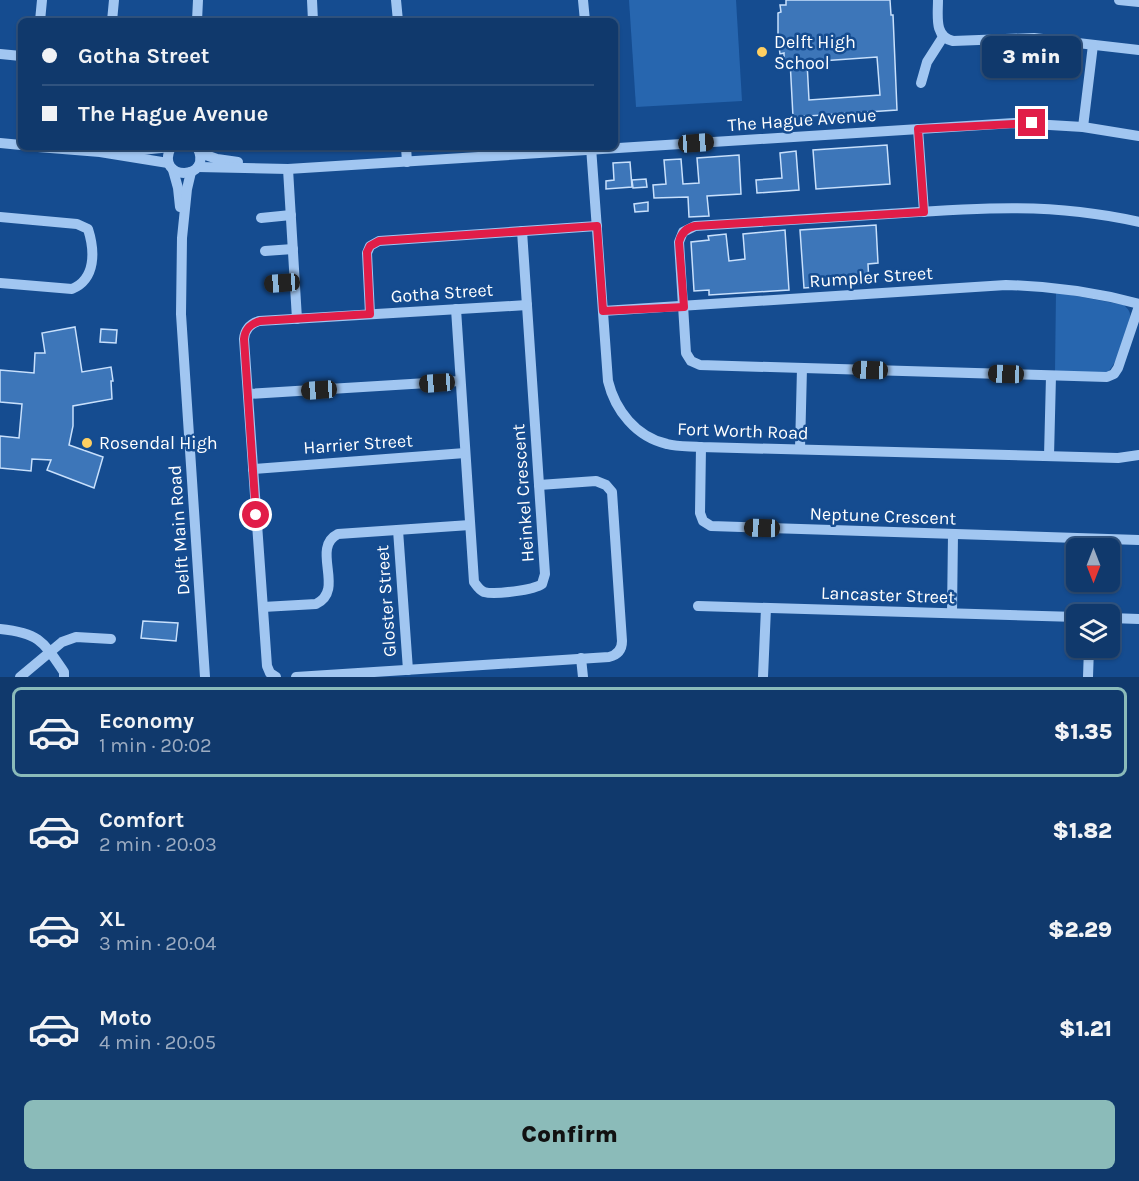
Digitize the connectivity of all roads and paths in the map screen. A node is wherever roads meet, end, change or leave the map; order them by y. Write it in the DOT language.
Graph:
graph roads {
  1 [pos="42,0"];
  2 [pos="114,0"];
  3 [pos="198,0"];
  4 [pos="312,0"];
  5 [pos="396,0"];
  6 [pos="583,0"];
  7 [pos="938,0"];
  8 [pos="40,18"];
  9 [pos="112,18"];
  10 [pos="196,18"];
  11 [pos="313,18"];
  12 [pos="398,18"];
  13 [pos="585,18"];
  14 [pos="943,37"];
  15 [pos="1093,45"];
  16 [pos="1139,50"];
  17 [pos="0,54"];
  18 [pos="18,56"];
  19 [pos="921,82"];
  20 [pos="1083,127"];
  21 [pos="918,129"];
  22 [pos="1139,136"];
  23 [pos="0,143"];
  24 [pos="18,145"];
  25 [pos="618,147"];
  26 [pos="75,150"];
  27 [pos="152,150"];
  28 [pos="170,150"];
  29 [pos="198,150"];
  30 [pos="406,150"];
  31 [pos="578,150"];
  32 [pos="592,150"];
  33 [pos="100,152"];
  34 [pos="407,162"];
  35 [pos="171,166"];
  36 [pos="251,167"];
  37 [pos="194,169"];
  38 [pos="288,169"];
  39 [pos="924,212"];
  40 [pos="291,215"];
  41 [pos="0,217"];
  42 [pos="261,218"];
  43 [pos="1139,222"];
  44 [pos="597,226"];
  45 [pos="522,231"];
  46 [pos="182,238"];
  47 [pos="293,249"];
  48 [pos="265,251"];
  49 [pos="295,282"];
  50 [pos="0,283"];
  51 [pos="270,284"];
  52 [pos="527,305"];
  53 [pos="1139,305"];
  54 [pos="684,307"];
  55 [pos="456,309"];
  56 [pos="603,311"];
  57 [pos="370,314"];
  58 [pos="297,319"];
  59 [pos="802,368"];
  60 [pos="1051,376"];
  61 [pos="460,381"];
  62 [pos="248,394"];
  63 [pos="701,447"];
  64 [pos="800,449"];
  65 [pos="465,453"];
  66 [pos="1139,455"];
  67 [pos="1048,456"];
  68 [pos="253,469"];
  69 [pos="539,485"];
  70 [pos="470,525"];
  71 [pos="398,530"];
  72 [pos="953,534"];
  73 [pos="1139,540"];
  74 [pos="698,606"];
  75 [pos="263,607"];
  76 [pos="766,608"];
  77 [pos="952,613"];
  78 [pos="1066,617"];
  79 [pos="1120,618"];
  80 [pos="1139,619"];
  81 [pos="0,629"];
  82 [pos="111,639"];
  83 [pos="50,652"];
  84 [pos="581,658"];
  85 [pos="1089,658"];
  86 [pos="408,670"];
  87 [pos="332,676"];
  88 [pos="21,677"];
  89 [pos="64,677"];
  90 [pos="205,677"];
  91 [pos="276,677"];
  92 [pos="296,677"];
  93 [pos="582,677"];
  94 [pos="763,677"];
  95 [pos="1088,677"];
  1 -- 8 [label="street"];
  2 -- 9 [label="street"];
  3 -- 10 [label="street"];
  4 -- 11 [label="street"];
  5 -- 12 [label="street"];
  6 -- 13 [label="street"];
  7 -- 14 [label="street"];
  14 -- 15 [label="street"];
  14 -- 19 [label="street"];
  15 -- 16 [label="street"];
  15 -- 20 [label="street"];
  17 -- 18 [label="street"];
  20 -- 21 [label="street, The Hague Avenue"];
  20 -- 22 [label="street, The Hague Avenue"];
  21 -- 25 [label="street, The Hague Avenue"];
  21 -- 39 [label="street"];
  23 -- 24 [label="street"];
  26 -- 33 [label="street"];
  27 -- 33 [label="street"];
  28 -- 35 [label="street"];
  29 -- 36 [label="street, The Hague Avenue"];
  29 -- 37 [label="street, Delft Main Road"];
  30 -- 34 [label="street"];
  31 -- 34 [label="street, The Hague Avenue"];
  32 -- 44 [label="street, Fort Worth Road"];
  33 -- 35 [label="street, The Hague Avenue"];
  34 -- 38 [label="street, The Hague Avenue"];
  35 -- 37 [label="street, The Hague Avenue"];
  35 -- 46 [label="street, Delft Main Road"];
  36 -- 37 [label="street, The Hague Avenue"];
  36 -- 38 [label="street, The Hague Avenue"];
  37 -- 46 [label="street, Delft Main Road"];
  38 -- 40 [label="street"];
  39 -- 43 [label="street"];
  39 -- 54 [label="street"];
  40 -- 42 [label="street"];
  40 -- 47 [label="street"];
  41 -- 50 [label="street"];
  44 -- 45 [label="street"];
  44 -- 56 [label="street, Fort Worth Road"];
  45 -- 52 [label="street, Heinkel Crescent"];
  45 -- 57 [label="street"];
  46 -- 90 [label="street, Delft Main Road"];
  47 -- 48 [label="street"];
  47 -- 49 [label="street"];
  49 -- 51 [label="street"];
  49 -- 58 [label="street"];
  52 -- 55 [label="street, Gotha Street"];
  52 -- 69 [label="street, Heinkel Crescent"];
  53 -- 54 [label="street, Rumpler Street"];
  53 -- 60 [label="street"];
  54 -- 56 [label="street, Rumpler Street"];
  54 -- 59 [label="street"];
  55 -- 57 [label="street, Gotha Street"];
  55 -- 61 [label="street, Heinkel Crescent"];
  56 -- 63 [label="street, Fort Worth Road"];
  57 -- 58 [label="street, Gotha Street"];
  58 -- 62 [label="street, Gotha Street"];
  59 -- 60 [label="street"];
  59 -- 64 [label="street"];
  60 -- 67 [label="street"];
  61 -- 62 [label="street"];
  61 -- 65 [label="street, Heinkel Crescent"];
  62 -- 68 [label="street, Gotha Street"];
  63 -- 64 [label="street, Fort Worth Road"];
  63 -- 72 [label="street, Neptune Crescent"];
  64 -- 67 [label="street, Fort Worth Road"];
  65 -- 68 [label="street, Harrier Street"];
  65 -- 70 [label="street, Heinkel Crescent"];
  66 -- 67 [label="street, Fort Worth Road"];
  68 -- 75 [label="street, Gotha Street"];
  69 -- 70 [label="street, Heinkel Crescent"];
  69 -- 84 [label="street"];
  70 -- 71 [label="street"];
  71 -- 75 [label="street"];
  71 -- 86 [label="street, Gloster Street"];
  72 -- 73 [label="street, Neptune Crescent"];
  72 -- 77 [label="street"];
  74 -- 76 [label="street, Lancaster Street"];
  75 -- 91 [label="street, Gotha Street"];
  76 -- 77 [label="street, Lancaster Street"];
  76 -- 94 [label="street"];
  77 -- 78 [label="street, Lancaster Street"];
  79 -- 80 [label="street"];
  81 -- 83 [label="street"];
  82 -- 83 [label="street"];
  83 -- 88 [label="street"];
  83 -- 89 [label="street"];
  84 -- 86 [label="street"];
  84 -- 93 [label="street"];
  85 -- 95 [label="street"];
  86 -- 87 [label="street"];
  87 -- 92 [label="street"];
}
